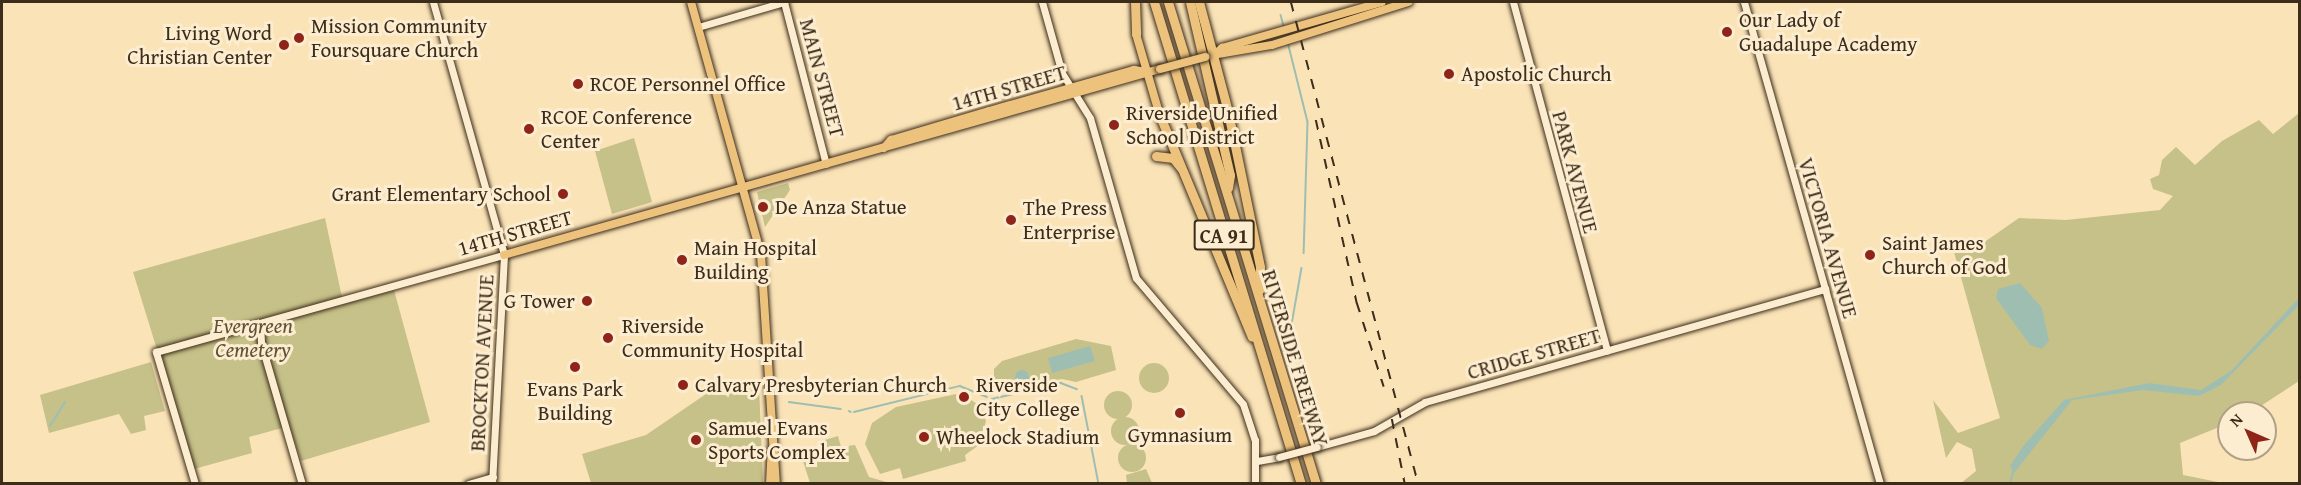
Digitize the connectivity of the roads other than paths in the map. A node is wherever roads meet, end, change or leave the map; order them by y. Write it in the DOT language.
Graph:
graph roads {
  1 [pos="433,2"];
  2 [pos="691,2"];
  3 [pos="784,2"];
  4 [pos="1042,2"];
  5 [pos="1135,2"];
  6 [pos="1154,2"];
  7 [pos="1168,2"];
  8 [pos="1190,2"];
  9 [pos="1199,2"];
  10 [pos="1382,2"];
  11 [pos="1407,2"];
  12 [pos="1513,2"];
  13 [pos="1744,2"];
  14 [pos="698,27"];
  15 [pos="1136,34"];
  16 [pos="1213,55"];
  17 [pos="1147,72"];
  18 [pos="1072,92"];
  19 [pos="989,111"];
  20 [pos="1160,116"];
  21 [pos="965,126"];
  22 [pos="884,148"];
  23 [pos="1156,156"];
  24 [pos="826,164"];
  25 [pos="743,186"];
  26 [pos="1193,188"];
  27 [pos="1227,191"];
  28 [pos="504,255"];
  29 [pos="1825,289"];
  30 [pos="1259,302"];
  31 [pos="260,323"];
  32 [pos="1258,347"];
  33 [pos="1606,351"];
  34 [pos="771,450"];
  35 [pos="1257,461"];
  36 [pos="492,480"];
  37 [pos="195,483"];
  38 [pos="302,483"];
  39 [pos="468,483"];
  40 [pos="770,483"];
  41 [pos="776,483"];
  42 [pos="1255,483"];
  43 [pos="1301,483"];
  44 [pos="1316,483"];
  45 [pos="1880,483"];
  1 -- 28 [label="street, BROCKTON AVENUE"];
  2 -- 14 [label="main road"];
  3 -- 14 [label="street"];
  3 -- 24 [label="street, MAIN STREET"];
  4 -- 18 [label="street"];
  5 -- 15 [label="highway"];
  6 -- 32 [label="highway, RIVERSIDE FREEWAY / CA 91"];
  7 -- 27 [label="highway, RIVERSIDE FREEWAY / CA 91"];
  8 -- 27 [label="highway"];
  9 -- 16 [label="highway"];
  10 -- 16 [label="main road, 14TH STREET"];
  11 -- 16 [label="main road, 14TH STREET"];
  12 -- 33 [label="street, PARK AVENUE"];
  13 -- 29 [label="street, VICTORIA AVENUE"];
  14 -- 25 [label="main road"];
  15 -- 17 [label="main road"];
  16 -- 17 [label="main road, 14TH STREET, bridge"];
  16 -- 30 [label="highway"];
  17 -- 18 [label="main road, 14TH STREET"];
  17 -- 20 [label="main road"];
  18 -- 19 [label="main road, 14TH STREET"];
  18 -- 21 [label="main road, 14TH STREET"];
  18 -- 35 [label="street"];
  19 -- 21 [label="main road"];
  19 -- 22 [label="main road, 14TH STREET"];
  20 -- 26 [label="highway"];
  21 -- 22 [label="main road, 14TH STREET"];
  22 -- 24 [label="main road, 14TH STREET"];
  23 -- 26 [label="highway"];
  24 -- 25 [label="main road, 14TH STREET"];
  25 -- 28 [label="main road, 14TH STREET"];
  25 -- 34 [label="main road"];
  26 -- 32 [label="highway"];
  27 -- 30 [label="highway, RIVERSIDE FREEWAY / CA 91"];
  28 -- 31 [label="street, 14TH STREET"];
  28 -- 36 [label="street, BROCKTON AVENUE"];
  29 -- 33 [label="street, CRIDGE STREET"];
  29 -- 45 [label="street, VICTORIA AVENUE"];
  30 -- 44 [label="highway, RIVERSIDE FREEWAY / CA 91"];
  31 -- 37 [label="street, 14TH STREET"];
  31 -- 38 [label="street"];
  32 -- 43 [label="highway, RIVERSIDE FREEWAY / CA 91"];
  33 -- 35 [label="street, CRIDGE STREET, bridge"];
  34 -- 40 [label="main road"];
  34 -- 41 [label="main road"];
  35 -- 42 [label="street"];
  36 -- 39 [label="street"];
}
